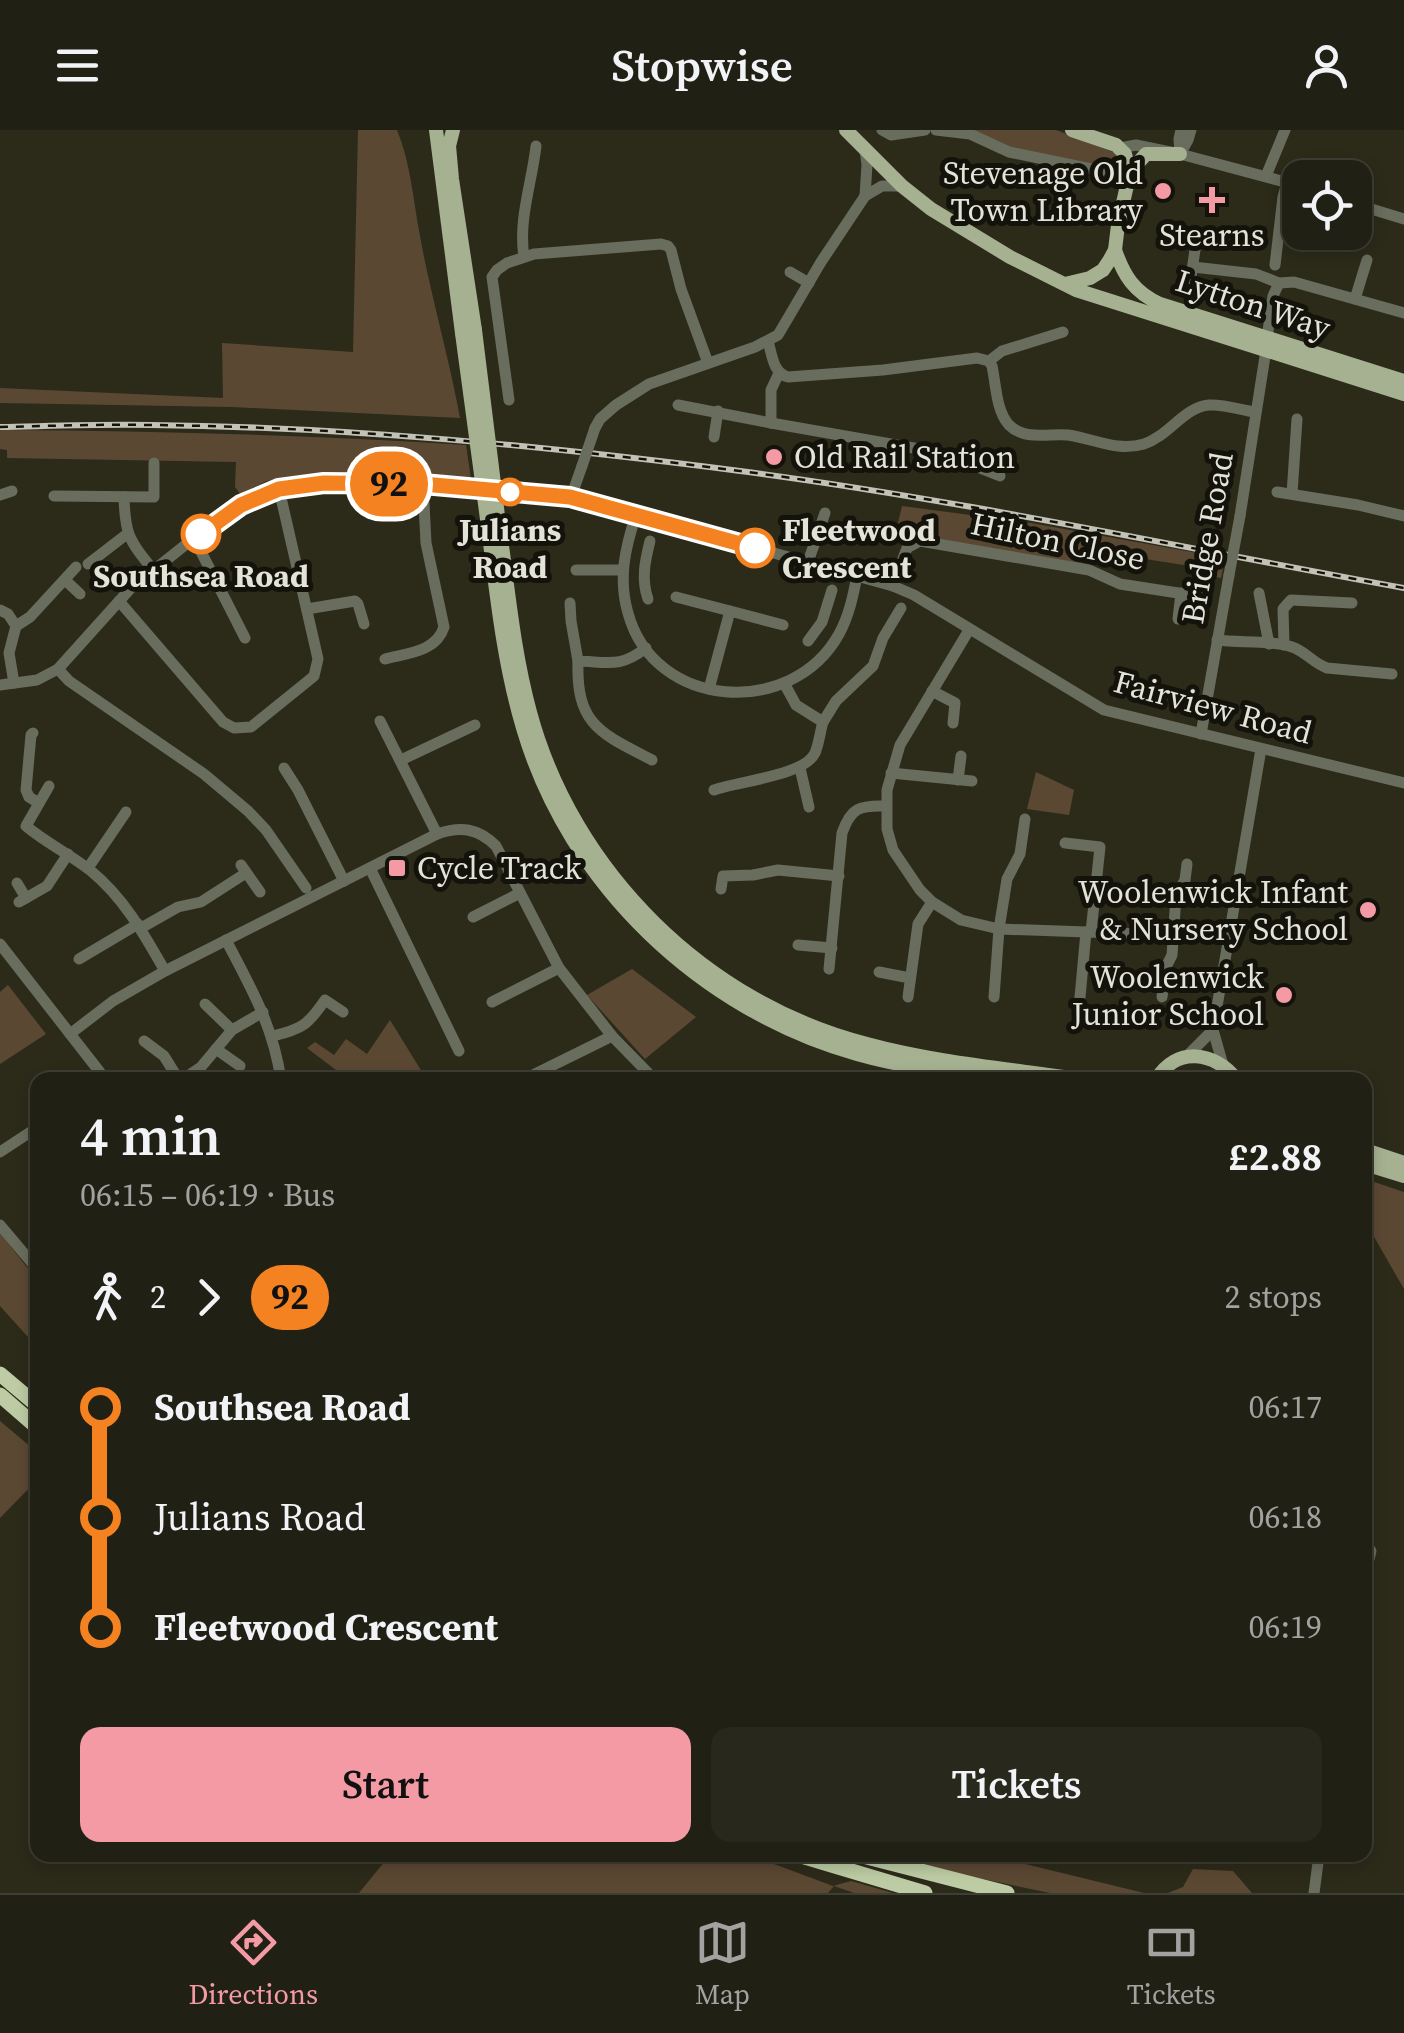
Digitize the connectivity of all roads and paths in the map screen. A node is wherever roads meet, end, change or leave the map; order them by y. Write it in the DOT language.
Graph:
graph roads {
  1 [pos="436,130"];
  2 [pos="453,130"];
  3 [pos="846,130"];
  4 [pos="882,130"];
  5 [pos="926,130"];
  6 [pos="936,130"];
  7 [pos="1072,130"];
  8 [pos="1181,130"];
  9 [pos="1191,130"];
  10 [pos="1286,130"];
  11 [pos="536,146"];
  12 [pos="1120,148"];
  13 [pos="865,150"];
  14 [pos="1180,154"];
  15 [pos="1102,171"];
  16 [pos="1130,172"];
  17 [pos="1266,176"];
  18 [pos="1282,181"];
  19 [pos="902,186"];
  20 [pos="865,196"];
  21 [pos="1282,197"];
  22 [pos="1372,210"];
  23 [pos="1404,220"];
  24 [pos="1197,236"];
  25 [pos="1115,250"];
  26 [pos="524,257"];
  27 [pos="1366,260"];
  28 [pos="1275,265"];
  29 [pos="1193,267"];
  30 [pos="790,272"];
  31 [pos="809,283"];
  32 [pos="1279,283"];
  33 [pos="1064,284"];
  34 [pos="1190,284"];
  35 [pos="1356,298"];
  36 [pos="1404,312"];
  37 [pos="468,331"];
  38 [pos="1063,332"];
  39 [pos="768,342"];
  40 [pos="1266,344"];
  41 [pos="989,360"];
  42 [pos="708,363"];
  43 [pos="779,373"];
  44 [pos="1404,381"];
  45 [pos="1404,394"];
  46 [pos="508,400"];
  47 [pos="678,405"];
  48 [pos="718,412"];
  49 [pos="1255,412"];
  50 [pos="1297,419"];
  51 [pos="771,422"];
  52 [pos="714,437"];
  53 [pos="154,462"];
  54 [pos="1000,476"];
  55 [pos="423,484"];
  56 [pos="279,489"];
  57 [pos="1277,492"];
  58 [pos="1292,494"];
  59 [pos="54,496"];
  60 [pos="124,497"];
  61 [pos="570,497"];
  62 [pos="825,513"];
  63 [pos="636,515"];
  64 [pos="1404,516"];
  65 [pos="493,521"];
  66 [pos="128,534"];
  67 [pos="194,538"];
  68 [pos="650,541"];
  69 [pos="808,562"];
  70 [pos="154,570"];
  71 [pos="576,570"];
  72 [pos="623,570"];
  73 [pos="857,576"];
  74 [pos="65,580"];
  75 [pos="893,586"];
  76 [pos="832,590"];
  77 [pos="1259,593"];
  78 [pos="80,594"];
  79 [pos="1181,594"];
  80 [pos="1204,596"];
  81 [pos="624,598"];
  82 [pos="676,598"];
  83 [pos="119,601"];
  84 [pos="570,602"];
  85 [pos="1352,603"];
  86 [pos="901,608"];
  87 [pos="307,609"];
  88 [pos="0,610"];
  89 [pos="730,611"];
  90 [pos="1178,619"];
  91 [pos="364,624"];
  92 [pos="783,625"];
  93 [pos="16,626"];
  94 [pos="968,630"];
  95 [pos="245,638"];
  96 [pos="1218,640"];
  97 [pos="1269,644"];
  98 [pos="1284,645"];
  99 [pos="646,648"];
  100 [pos="828,651"];
  101 [pos="386,659"];
  102 [pos="578,661"];
  103 [pos="58,670"];
  104 [pos="1392,674"];
  105 [pos="14,684"];
  106 [pos="784,684"];
  107 [pos="0,685"];
  108 [pos="709,689"];
  109 [pos="932,691"];
  110 [pos="380,720"];
  111 [pos="823,722"];
  112 [pos="954,723"];
  113 [pos="475,725"];
  114 [pos="33,733"];
  115 [pos="1201,734"];
  116 [pos="1261,749"];
  117 [pos="961,756"];
  118 [pos="401,760"];
  119 [pos="652,760"];
  120 [pos="284,768"];
  121 [pos="800,768"];
  122 [pos="890,773"];
  123 [pos="1404,783"];
  124 [pos="49,786"];
  125 [pos="714,790"];
  126 [pos="38,803"];
  127 [pos="886,806"];
  128 [pos="809,807"];
  129 [pos="125,812"];
  130 [pos="1025,818"];
  131 [pos="437,834"];
  132 [pos="1066,843"];
  133 [pos="68,854"];
  134 [pos="1187,864"];
  135 [pos="88,868"];
  136 [pos="370,868"];
  137 [pos="723,876"];
  138 [pos="839,876"];
  139 [pos="344,881"];
  140 [pos="17,883"];
  141 [pos="306,888"];
  142 [pos="260,892"];
  143 [pos="520,893"];
  144 [pos="932,902"];
  145 [pos="639,916"];
  146 [pos="473,917"];
  147 [pos="139,926"];
  148 [pos="999,929"];
  149 [pos="1089,932"];
  150 [pos="1174,934"];
  151 [pos="1229,937"];
  152 [pos="226,940"];
  153 [pos="0,944"];
  154 [pos="798,945"];
  155 [pos="832,948"];
  156 [pos="78,959"];
  157 [pos="559,968"];
  158 [pos="830,969"];
  159 [pos="165,970"];
  160 [pos="879,972"];
  161 [pos="910,978"];
  162 [pos="908,997"];
  163 [pos="994,997"];
  164 [pos="1162,997"];
  165 [pos="492,1002"];
  166 [pos="206,1004"];
  167 [pos="263,1012"];
  168 [pos="343,1012"];
  169 [pos="1078,1019"];
  170 [pos="232,1030"];
  171 [pos="1213,1030"];
  172 [pos="70,1034"];
  173 [pos="273,1036"];
  174 [pos="612,1036"];
  175 [pos="144,1041"];
  176 [pos="216,1049"];
  177 [pos="459,1051"];
  178 [pos="1186,1057"];
  179 [pos="1223,1065"];
  180 [pos="240,1066"];
  181 [pos="100,1072"];
  182 [pos="175,1072"];
  183 [pos="194,1072"];
  184 [pos="280,1072"];
  185 [pos="539,1072"];
  186 [pos="648,1072"];
  187 [pos="944,1072"];
  188 [pos="1031,1072"];
  189 [pos="1165,1072"];
  190 [pos="1230,1072"];
  191 [pos="30,1132"];
  192 [pos="0,1152"];
  193 [pos="1372,1152"];
  194 [pos="1404,1163"];
  195 [pos="1372,1166"];
  196 [pos="1404,1176"];
  197 [pos="0,1225"];
  198 [pos="30,1261"];
  199 [pos="0,1374"];
  200 [pos="0,1395"];
  201 [pos="30,1399"];
  202 [pos="30,1421"];
  203 [pos="821,1862"];
  204 [pos="885,1862"];
  205 [pos="1318,1862"];
  206 [pos="925,1893"];
  207 [pos="1006,1893"];
  208 [pos="1314,1893"];
  1 -- 37 [label="main road"];
  2 -- 37 [label="main road"];
  3 -- 13 [label="main road, Lytton Way"];
  4 -- 5 [label="street"];
  6 -- 15 [label="street"];
  7 -- 12 [label="main road"];
  8 -- 14 [label="street"];
  9 -- 14 [label="street"];
  10 -- 17 [label="street"];
  11 -- 26 [label="street"];
  12 -- 14 [label="street"];
  12 -- 16 [label="main road"];
  13 -- 19 [label="main road, Lytton Way"];
  13 -- 20 [label="street"];
  14 -- 16 [label="main road"];
  14 -- 17 [label="street"];
  16 -- 25 [label="main road"];
  17 -- 18 [label="street"];
  19 -- 20 [label="street"];
  19 -- 33 [label="main road, Lytton Way"];
  20 -- 31 [label="street"];
  21 -- 28 [label="street"];
  22 -- 23 [label="street"];
  24 -- 29 [label="street"];
  25 -- 33 [label="main road"];
  25 -- 40 [label="main road, Lytton Way"];
  26 -- 42 [label="street"];
  26 -- 46 [label="street"];
  27 -- 35 [label="street"];
  29 -- 32 [label="street"];
  29 -- 34 [label="street"];
  30 -- 31 [label="street"];
  31 -- 39 [label="street"];
  32 -- 35 [label="street"];
  32 -- 40 [label="street, Bridge Road"];
  33 -- 40 [label="main road, Lytton Way"];
  35 -- 36 [label="street"];
  37 -- 65 [label="main road, bridge"];
  38 -- 41 [label="street"];
  39 -- 42 [label="street"];
  39 -- 43 [label="street"];
  40 -- 44 [label="main road, Lytton Way"];
  40 -- 45 [label="main road, Lytton Way"];
  40 -- 49 [label="street, Bridge Road"];
  41 -- 43 [label="street"];
  41 -- 49 [label="street"];
  42 -- 61 [label="street, bridge"];
  43 -- 51 [label="street"];
  47 -- 48 [label="street"];
  48 -- 51 [label="street"];
  48 -- 52 [label="street"];
  49 -- 96 [label="street, Bridge Road, bridge"];
  50 -- 58 [label="street"];
  51 -- 54 [label="street"];
  53 -- 60 [label="street"];
  55 -- 56 [label="street, Fairview Road"];
  55 -- 61 [label="street, Fairview Road"];
  55 -- 101 [label="street"];
  56 -- 67 [label="street, Fairview Road"];
  56 -- 87 [label="street"];
  57 -- 58 [label="street"];
  58 -- 64 [label="street"];
  59 -- 60 [label="street"];
  60 -- 66 [label="street"];
  61 -- 63 [label="street, Fairview Road"];
  62 -- 69 [label="street"];
  63 -- 69 [label="street, Fairview Road"];
  63 -- 72 [label="street"];
  65 -- 145 [label="main road"];
  65 -- 145 [label="main road"];
  66 -- 70 [label="street"];
  66 -- 74 [label="street"];
  67 -- 70 [label="street, Fairview Road"];
  67 -- 95 [label="street"];
  68 -- 81 [label="street"];
  69 -- 73 [label="street, Fairview Road"];
  70 -- 83 [label="street, Fairview Road"];
  71 -- 72 [label="street"];
  72 -- 81 [label="street"];
  73 -- 75 [label="street, Fairview Road"];
  73 -- 100 [label="street"];
  74 -- 78 [label="street"];
  74 -- 93 [label="street"];
  75 -- 79 [label="street, Hilton Close"];
  75 -- 94 [label="street, Fairview Road"];
  76 -- 100 [label="street"];
  77 -- 97 [label="street"];
  79 -- 80 [label="street, Hilton Close"];
  79 -- 90 [label="street, Hilton Close"];
  81 -- 99 [label="street"];
  82 -- 89 [label="street"];
  83 -- 87 [label="street"];
  83 -- 103 [label="street, Fairview Road"];
  84 -- 102 [label="street"];
  85 -- 98 [label="street"];
  86 -- 111 [label="street"];
  87 -- 91 [label="street"];
  88 -- 93 [label="street"];
  89 -- 92 [label="street"];
  89 -- 108 [label="street"];
  93 -- 105 [label="street"];
  94 -- 109 [label="street"];
  94 -- 115 [label="street, Fairview Road"];
  96 -- 97 [label="street"];
  96 -- 115 [label="street, Bridge Road"];
  97 -- 98 [label="street"];
  98 -- 104 [label="street"];
  99 -- 102 [label="street"];
  99 -- 108 [label="street"];
  100 -- 106 [label="street"];
  102 -- 119 [label="street"];
  103 -- 105 [label="street"];
  103 -- 141 [label="street"];
  105 -- 107 [label="street"];
  106 -- 108 [label="street"];
  106 -- 111 [label="street"];
  109 -- 112 [label="street"];
  109 -- 122 [label="street"];
  110 -- 118 [label="street"];
  111 -- 121 [label="street"];
  113 -- 118 [label="street"];
  114 -- 126 [label="street"];
  115 -- 116 [label="street, Fairview Road"];
  116 -- 123 [label="street, Fairview Road"];
  116 -- 151 [label="street"];
  117 -- 122 [label="street"];
  118 -- 131 [label="street"];
  120 -- 139 [label="street"];
  121 -- 125 [label="street"];
  121 -- 128 [label="street"];
  122 -- 127 [label="street"];
  124 -- 126 [label="street"];
  126 -- 133 [label="street"];
  127 -- 138 [label="street"];
  127 -- 144 [label="street"];
  129 -- 135 [label="street"];
  130 -- 148 [label="street"];
  131 -- 136 [label="street"];
  131 -- 143 [label="street"];
  132 -- 149 [label="street"];
  133 -- 135 [label="street"];
  133 -- 140 [label="street"];
  134 -- 150 [label="street"];
  135 -- 147 [label="street"];
  136 -- 139 [label="street"];
  136 -- 177 [label="street"];
  137 -- 138 [label="street"];
  138 -- 155 [label="street"];
  139 -- 152 [label="street"];
  142 -- 147 [label="street"];
  143 -- 146 [label="street"];
  143 -- 157 [label="street"];
  144 -- 148 [label="street"];
  144 -- 161 [label="street"];
  145 -- 187 [label="main road"];
  145 -- 188 [label="main road"];
  147 -- 156 [label="street"];
  147 -- 159 [label="street"];
  148 -- 149 [label="street"];
  148 -- 163 [label="street"];
  149 -- 150 [label="street"];
  149 -- 169 [label="street"];
  150 -- 151 [label="street"];
  150 -- 164 [label="street"];
  151 -- 171 [label="street"];
  152 -- 159 [label="street"];
  152 -- 167 [label="street"];
  153 -- 172 [label="street"];
  154 -- 155 [label="street"];
  155 -- 158 [label="street"];
  157 -- 165 [label="street"];
  157 -- 174 [label="street"];
  159 -- 172 [label="street"];
  160 -- 161 [label="street"];
  161 -- 162 [label="street"];
  166 -- 170 [label="street"];
  167 -- 170 [label="street"];
  167 -- 173 [label="street"];
  168 -- 173 [label="street"];
  170 -- 176 [label="street"];
  171 -- 178 [label="street"];
  171 -- 179 [label="street"];
  172 -- 181 [label="street"];
  173 -- 184 [label="street"];
  174 -- 185 [label="street"];
  174 -- 186 [label="street"];
  175 -- 182 [label="street"];
  176 -- 180 [label="street"];
  176 -- 183 [label="street"];
  178 -- 179 [label="main road"];
  178 -- 189 [label="main road"];
  179 -- 190 [label="main road"];
  191 -- 192 [label="street"];
  193 -- 194 [label="main road"];
  195 -- 196 [label="main road"];
  197 -- 198 [label="street"];
  199 -- 201 [label="highway"];
  200 -- 202 [label="highway"];
  203 -- 206 [label="highway"];
  204 -- 207 [label="highway"];
  205 -- 208 [label="street"];
}
